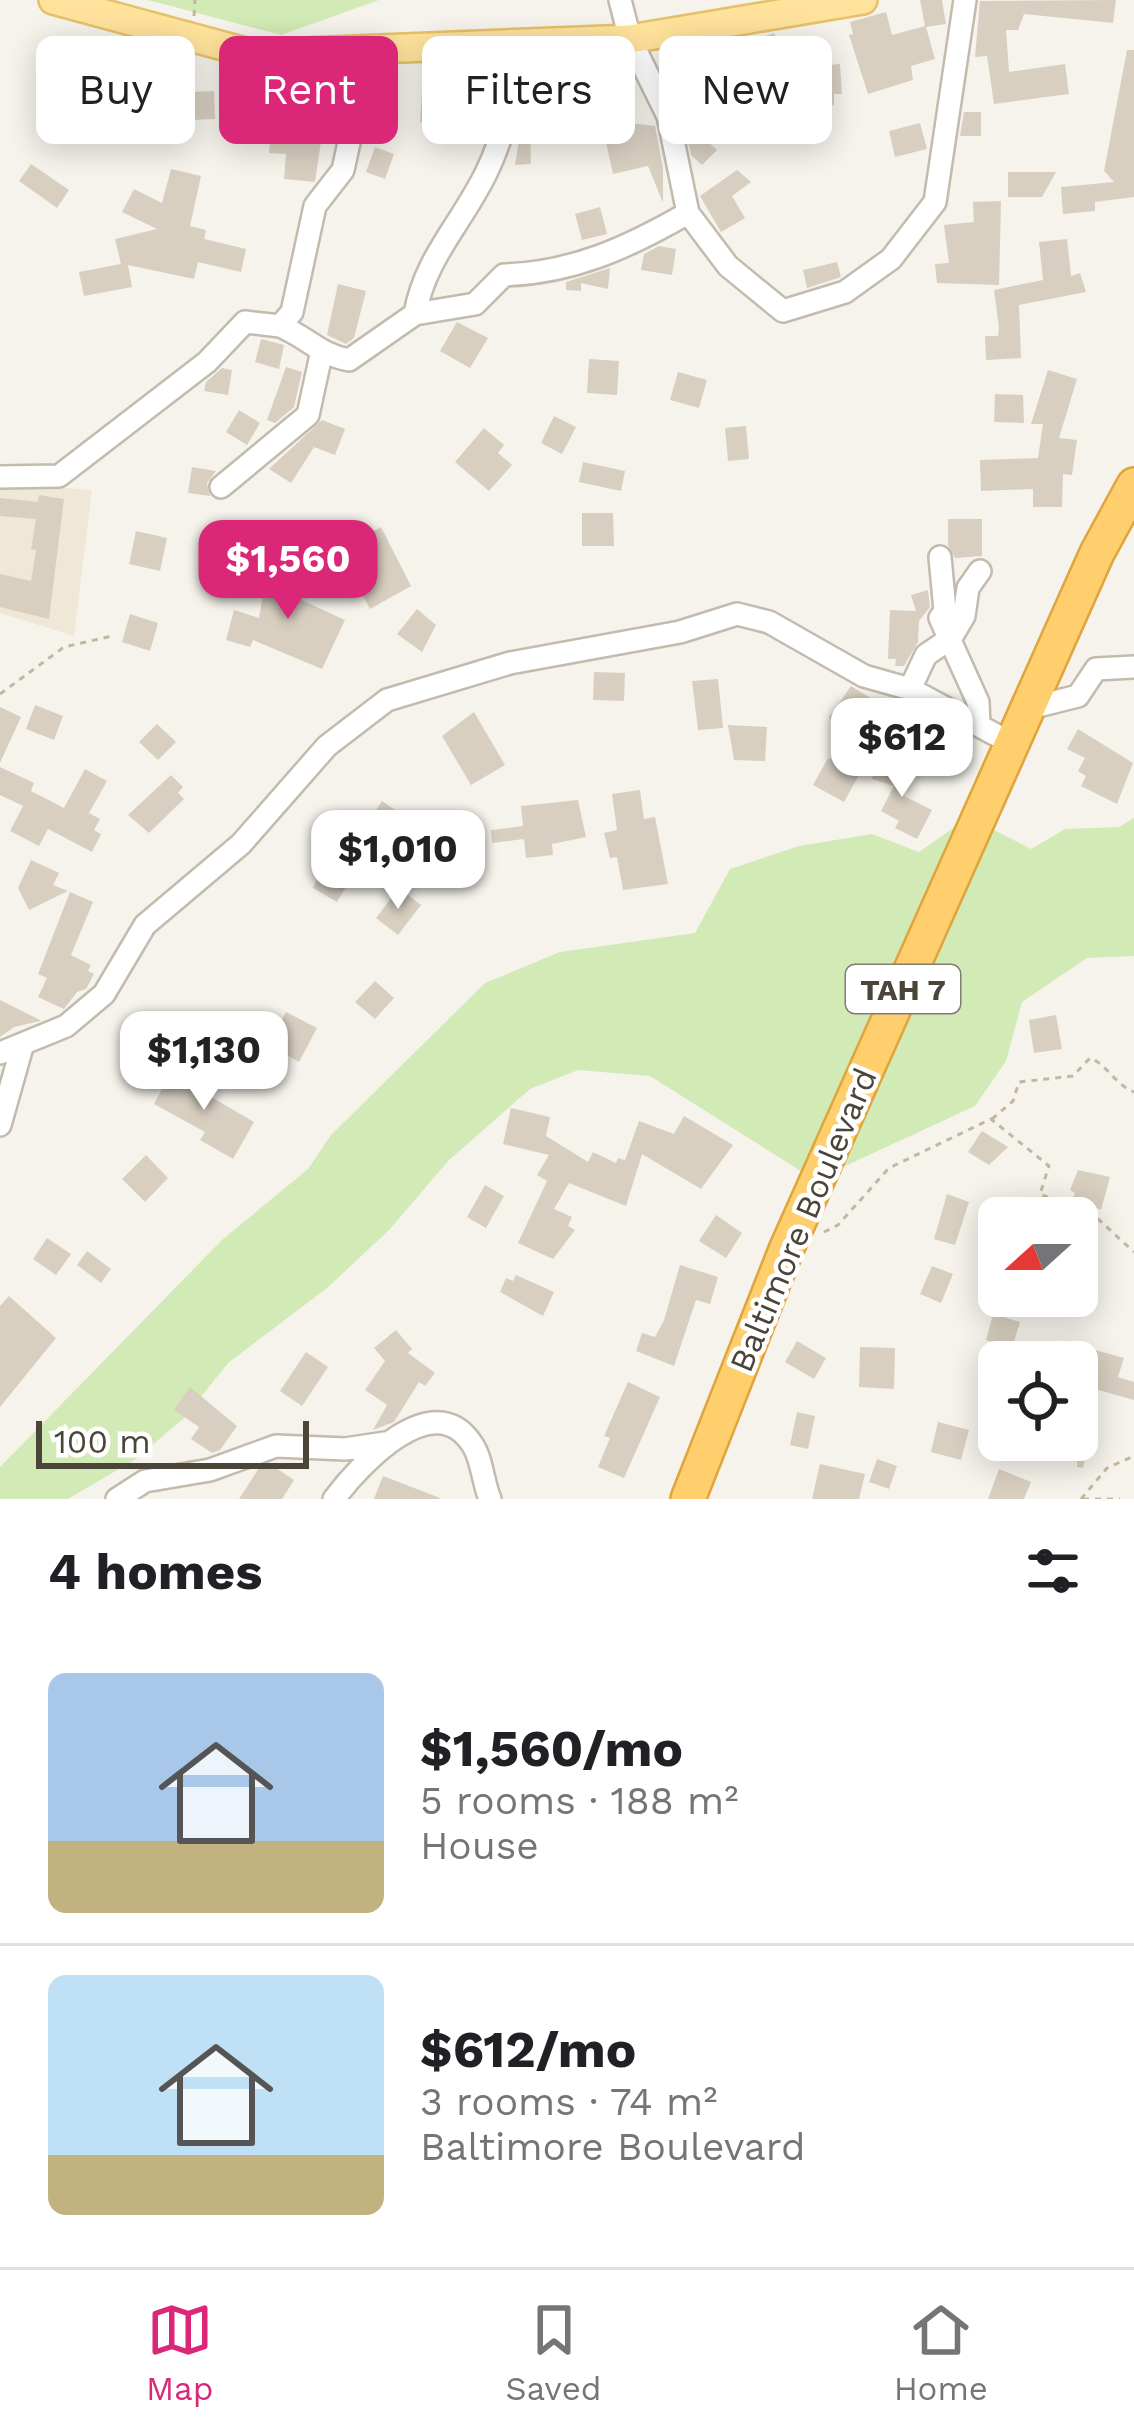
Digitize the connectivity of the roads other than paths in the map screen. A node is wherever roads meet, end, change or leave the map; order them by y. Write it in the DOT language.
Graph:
graph roads {
  1 [pos="53,0"];
  2 [pos="620,0"];
  3 [pos="863,0"];
  4 [pos="965,0"];
  5 [pos="629,36"];
  6 [pos="635,38"];
  7 [pos="219,45"];
  8 [pos="635,49"];
  9 [pos="349,144"];
  10 [pos="499,144"];
  11 [pos="688,213"];
  12 [pos="415,314"];
  13 [pos="280,326"];
  14 [pos="321,355"];
  15 [pos="0,477"];
  16 [pos="1134,485"];
  17 [pos="221,488"];
  18 [pos="940,557"];
  19 [pos="980,571"];
  20 [pos="946,641"];
  21 [pos="1134,667"];
  22 [pos="910,689"];
  23 [pos="1030,708"];
  24 [pos="979,725"];
  25 [pos="1013,744"];
  26 [pos="11,1050"];
  27 [pos="0,1125"];
  28 [pos="386,1443"];
  29 [pos="117,1499"];
  30 [pos="334,1499"];
  31 [pos="490,1499"];
  32 [pos="688,1499"];
  1 -- 7 [label="main road"];
  2 -- 5 [label="street"];
  3 -- 6 [label="main road"];
  4 -- 11 [label="street"];
  8 -- 11 [label="street"];
  9 -- 13 [label="street"];
  10 -- 12 [label="street"];
  11 -- 12 [label="street"];
  12 -- 14 [label="street"];
  13 -- 14 [label="street"];
  13 -- 15 [label="street"];
  14 -- 17 [label="street"];
  16 -- 23 [label="highway, Baltimore Boulevard / TAH 7"];
  18 -- 20 [label="street"];
  19 -- 20 [label="street"];
  20 -- 22 [label="street"];
  20 -- 24 [label="street"];
  21 -- 23 [label="street"];
  22 -- 24 [label="street"];
  22 -- 26 [label="street"];
  23 -- 25 [label="highway, Baltimore Boulevard / TAH 7"];
  24 -- 25 [label="street"];
  25 -- 32 [label="highway, Baltimore Boulevard / TAH 7"];
  26 -- 27 [label="street"];
  28 -- 29 [label="street"];
  28 -- 30 [label="street"];
  28 -- 31 [label="street"];
}
